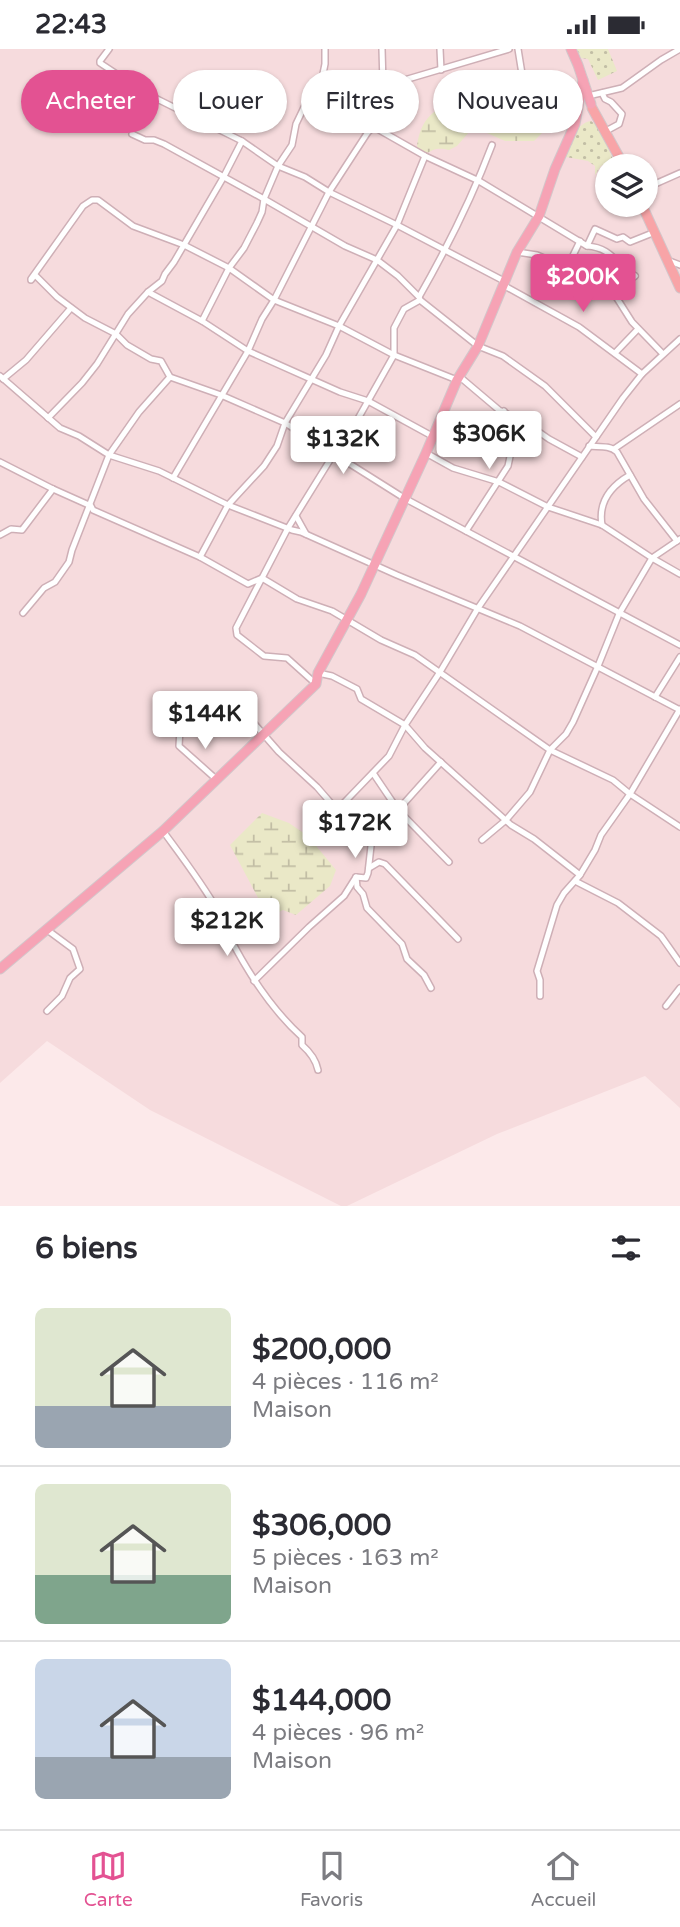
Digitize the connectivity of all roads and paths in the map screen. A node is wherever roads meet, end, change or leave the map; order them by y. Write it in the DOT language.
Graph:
graph roads {
  1 [pos="109,49"];
  2 [pos="324,49"];
  3 [pos="382,49"];
  4 [pos="440,49"];
  5 [pos="509,49"];
  6 [pos="518,49"];
  7 [pos="571,49"];
  8 [pos="680,49"];
  9 [pos="493,51"];
  10 [pos="324,70"];
  11 [pos="383,70"];
  12 [pos="441,70"];
  13 [pos="521,70"];
  14 [pos="602,93"];
  15 [pos="587,108"];
  16 [pos="301,114"];
  17 [pos="606,131"];
  18 [pos="367,133"];
  19 [pos="385,133"];
  20 [pos="132,134"];
  21 [pos="242,141"];
  22 [pos="492,145"];
  23 [pos="618,154"];
  24 [pos="425,156"];
  25 [pos="278,166"];
  26 [pos="680,173"];
  27 [pos="223,178"];
  28 [pos="479,181"];
  29 [pos="658,183"];
  30 [pos="329,193"];
  31 [pos="264,199"];
  32 [pos="539,216"];
  33 [pos="648,217"];
  34 [pos="397,225"];
  35 [pos="311,226"];
  36 [pos="655,232"];
  37 [pos="580,241"];
  38 [pos="184,244"];
  39 [pos="587,246"];
  40 [pos="445,250"];
  41 [pos="517,253"];
  42 [pos="377,260"];
  43 [pos="667,260"];
  44 [pos="680,265"];
  45 [pos="229,268"];
  46 [pos="567,268"];
  47 [pos="635,276"];
  48 [pos="503,283"];
  49 [pos="680,288"];
  50 [pos="148,292"];
  51 [pos="419,298"];
  52 [pos="274,300"];
  53 [pos="71,308"];
  54 [pos="202,321"];
  55 [pos="339,325"];
  56 [pos="638,329"];
  57 [pos="116,334"];
  58 [pos="680,339"];
  59 [pos="478,347"];
  60 [pos="248,351"];
  61 [pos="615,353"];
  62 [pos="663,354"];
  63 [pos="394,355"];
  64 [pos="642,374"];
  65 [pos="1,377"];
  66 [pos="170,377"];
  67 [pos="458,379"];
  68 [pos="311,380"];
  69 [pos="221,395"];
  70 [pos="368,401"];
  71 [pos="680,404"];
  72 [pos="504,411"];
  73 [pos="48,418"];
  74 [pos="526,422"];
  75 [pos="285,423"];
  76 [pos="465,428"];
  77 [pos="432,436"];
  78 [pos="596,437"];
  79 [pos="589,446"];
  80 [pos="614,449"];
  81 [pos="426,453"];
  82 [pos="109,455"];
  83 [pos="334,455"];
  84 [pos="582,457"];
  85 [pos="0,462"];
  86 [pos="630,475"];
  87 [pos="173,478"];
  88 [pos="499,482"];
  89 [pos="53,489"];
  90 [pos="404,498"];
  91 [pos="228,505"];
  92 [pos="91,506"];
  93 [pos="548,507"];
  94 [pos="296,516"];
  95 [pos="602,525"];
  96 [pos="288,528"];
  97 [pos="466,531"];
  98 [pos="0,535"];
  99 [pos="307,536"];
  100 [pos="679,540"];
  101 [pos="200,557"];
  102 [pos="513,557"];
  103 [pos="652,558"];
  104 [pos="375,564"];
  105 [pos="680,574"];
  106 [pos="262,578"];
  107 [pos="478,608"];
  108 [pos="23,613"];
  109 [pos="619,614"];
  110 [pos="347,621"];
  111 [pos="680,645"];
  112 [pos="680,657"];
  113 [pos="598,666"];
  114 [pos="440,672"];
  115 [pos="318,673"];
  116 [pos="316,684"];
  117 [pos="655,697"];
  118 [pos="680,710"];
  119 [pos="251,720"];
  120 [pos="405,725"];
  121 [pos="180,729"];
  122 [pos="265,735"];
  123 [pos="550,750"];
  124 [pos="441,762"];
  125 [pos="373,773"];
  126 [pos="216,779"];
  127 [pos="629,794"];
  128 [pos="337,810"];
  129 [pos="398,810"];
  130 [pos="506,820"];
  131 [pos="680,827"];
  132 [pos="163,831"];
  133 [pos="482,840"];
  134 [pos="449,862"];
  135 [pos="369,868"];
  136 [pos="580,875"];
  137 [pos="356,877"];
  138 [pos="575,881"];
  139 [pos="46,929"];
  140 [pos="458,939"];
  141 [pos="680,963"];
  142 [pos="0,969"];
  143 [pos="254,981"];
  144 [pos="431,988"];
  145 [pos="680,988"];
  146 [pos="540,996"];
  147 [pos="666,1006"];
  148 [pos="47,1010"];
  149 [pos="318,1070"];
  1 -- 21 [label="street"];
  2 -- 10 [label="street"];
  3 -- 11 [label="street"];
  4 -- 12 [label="street"];
  5 -- 9 [label="street"];
  6 -- 13 [label="street"];
  7 -- 15 [label="highway"];
  8 -- 14 [label="street"];
  9 -- 12 [label="street"];
  14 -- 15 [label="street"];
  14 -- 17 [label="street"];
  15 -- 17 [label="main road"];
  15 -- 32 [label="highway"];
  16 -- 25 [label="street"];
  17 -- 23 [label="main road"];
  18 -- 30 [label="street"];
  19 -- 24 [label="street"];
  20 -- 27 [label="street"];
  21 -- 25 [label="street"];
  21 -- 27 [label="street"];
  22 -- 28 [label="street"];
  24 -- 28 [label="street"];
  24 -- 34 [label="street"];
  25 -- 30 [label="street"];
  25 -- 31 [label="street"];
  26 -- 29 [label="street"];
  27 -- 31 [label="street"];
  27 -- 38 [label="street"];
  28 -- 32 [label="street"];
  28 -- 40 [label="street"];
  30 -- 34 [label="street"];
  30 -- 35 [label="street"];
  31 -- 35 [label="street"];
  31 -- 45 [label="street"];
  32 -- 37 [label="street"];
  32 -- 41 [label="highway"];
  33 -- 36 [label="main road"];
  34 -- 40 [label="street"];
  34 -- 42 [label="street"];
  35 -- 42 [label="street"];
  35 -- 52 [label="street"];
  36 -- 39 [label="street"];
  36 -- 43 [label="main road"];
  37 -- 39 [label="street"];
  37 -- 46 [label="street"];
  38 -- 45 [label="street"];
  38 -- 50 [label="street"];
  38 -- 53 [label="street"];
  39 -- 47 [label="street"];
  40 -- 48 [label="street"];
  40 -- 51 [label="street"];
  41 -- 46 [label="street"];
  41 -- 48 [label="highway"];
  42 -- 51 [label="street"];
  42 -- 55 [label="street"];
  43 -- 44 [label="street"];
  43 -- 49 [label="main road"];
  45 -- 52 [label="street"];
  45 -- 54 [label="street"];
  46 -- 47 [label="street"];
  47 -- 56 [label="street"];
  48 -- 59 [label="highway"];
  48 -- 61 [label="street"];
  50 -- 54 [label="street"];
  50 -- 57 [label="street"];
  51 -- 59 [label="street"];
  51 -- 63 [label="street"];
  52 -- 55 [label="street"];
  52 -- 60 [label="street"];
  53 -- 57 [label="street"];
  53 -- 65 [label="street"];
  54 -- 60 [label="street"];
  55 -- 63 [label="street"];
  55 -- 68 [label="street"];
  56 -- 61 [label="street"];
  56 -- 62 [label="street"];
  57 -- 66 [label="street"];
  57 -- 73 [label="street"];
  58 -- 62 [label="street"];
  59 -- 67 [label="highway"];
  59 -- 78 [label="street"];
  60 -- 68 [label="street"];
  60 -- 69 [label="street"];
  61 -- 64 [label="street"];
  62 -- 64 [label="street"];
  63 -- 67 [label="street"];
  63 -- 70 [label="street"];
  64 -- 78 [label="street"];
  65 -- 73 [label="street"];
  66 -- 69 [label="street"];
  66 -- 82 [label="street"];
  67 -- 72 [label="street"];
  67 -- 77 [label="highway"];
  68 -- 70 [label="street"];
  68 -- 75 [label="street"];
  69 -- 75 [label="street"];
  69 -- 87 [label="street"];
  70 -- 77 [label="street"];
  70 -- 83 [label="street"];
  71 -- 80 [label="street"];
  72 -- 74 [label="street"];
  72 -- 76 [label="street"];
  73 -- 82 [label="street"];
  74 -- 84 [label="street"];
  74 -- 88 [label="street"];
  75 -- 83 [label="street"];
  75 -- 91 [label="street"];
  77 -- 81 [label="highway"];
  78 -- 79 [label="street"];
  79 -- 80 [label="street"];
  79 -- 84 [label="street"];
  80 -- 86 [label="street"];
  81 -- 88 [label="street"];
  81 -- 90 [label="highway"];
  82 -- 87 [label="street"];
  82 -- 92 [label="street"];
  83 -- 90 [label="street"];
  83 -- 94 [label="street"];
  84 -- 93 [label="street"];
  85 -- 89 [label="street"];
  86 -- 95 [label="street"];
  86 -- 100 [label="street"];
  87 -- 91 [label="street"];
  88 -- 93 [label="street"];
  88 -- 97 [label="street"];
  89 -- 92 [label="street"];
  89 -- 98 [label="street"];
  90 -- 97 [label="street"];
  90 -- 104 [label="highway"];
  91 -- 96 [label="street"];
  91 -- 101 [label="street"];
  92 -- 101 [label="street"];
  92 -- 108 [label="street"];
  93 -- 95 [label="street"];
  93 -- 102 [label="street"];
  94 -- 96 [label="street"];
  94 -- 99 [label="street"];
  95 -- 103 [label="street"];
  96 -- 99 [label="street"];
  96 -- 106 [label="street"];
  97 -- 102 [label="street"];
  99 -- 104 [label="street"];
  100 -- 103 [label="street"];
  101 -- 106 [label="street"];
  102 -- 107 [label="street"];
  102 -- 109 [label="street"];
  103 -- 105 [label="street"];
  103 -- 109 [label="street"];
  104 -- 107 [label="street"];
  104 -- 110 [label="highway"];
  106 -- 110 [label="street"];
  106 -- 116 [label="street"];
  107 -- 113 [label="street"];
  107 -- 114 [label="street"];
  109 -- 111 [label="street"];
  109 -- 113 [label="street"];
  110 -- 114 [label="street"];
  110 -- 115 [label="highway"];
  112 -- 117 [label="street"];
  113 -- 117 [label="street"];
  113 -- 123 [label="street"];
  114 -- 120 [label="street"];
  114 -- 123 [label="street"];
  115 -- 116 [label="highway"];
  115 -- 120 [label="street"];
  116 -- 122 [label="highway"];
  117 -- 118 [label="street"];
  118 -- 127 [label="street"];
  119 -- 122 [label="street"];
  120 -- 124 [label="street"];
  120 -- 125 [label="street"];
  121 -- 126 [label="street"];
  122 -- 126 [label="highway"];
  122 -- 128 [label="street"];
  123 -- 127 [label="street"];
  123 -- 130 [label="street"];
  124 -- 129 [label="street"];
  124 -- 130 [label="street"];
  125 -- 128 [label="street"];
  125 -- 129 [label="street"];
  126 -- 132 [label="highway"];
  127 -- 131 [label="street"];
  127 -- 136 [label="street"];
  128 -- 135 [label="street"];
  129 -- 134 [label="street"];
  130 -- 133 [label="street"];
  130 -- 136 [label="street"];
  132 -- 139 [label="highway"];
  132 -- 143 [label="street"];
  135 -- 137 [label="street"];
  135 -- 140 [label="street"];
  136 -- 138 [label="street"];
  137 -- 143 [label="street"];
  137 -- 144 [label="street"];
  138 -- 141 [label="street"];
  138 -- 146 [label="street"];
  139 -- 142 [label="highway"];
  139 -- 148 [label="street"];
  143 -- 149 [label="street"];
  145 -- 147 [label="street"];
}
